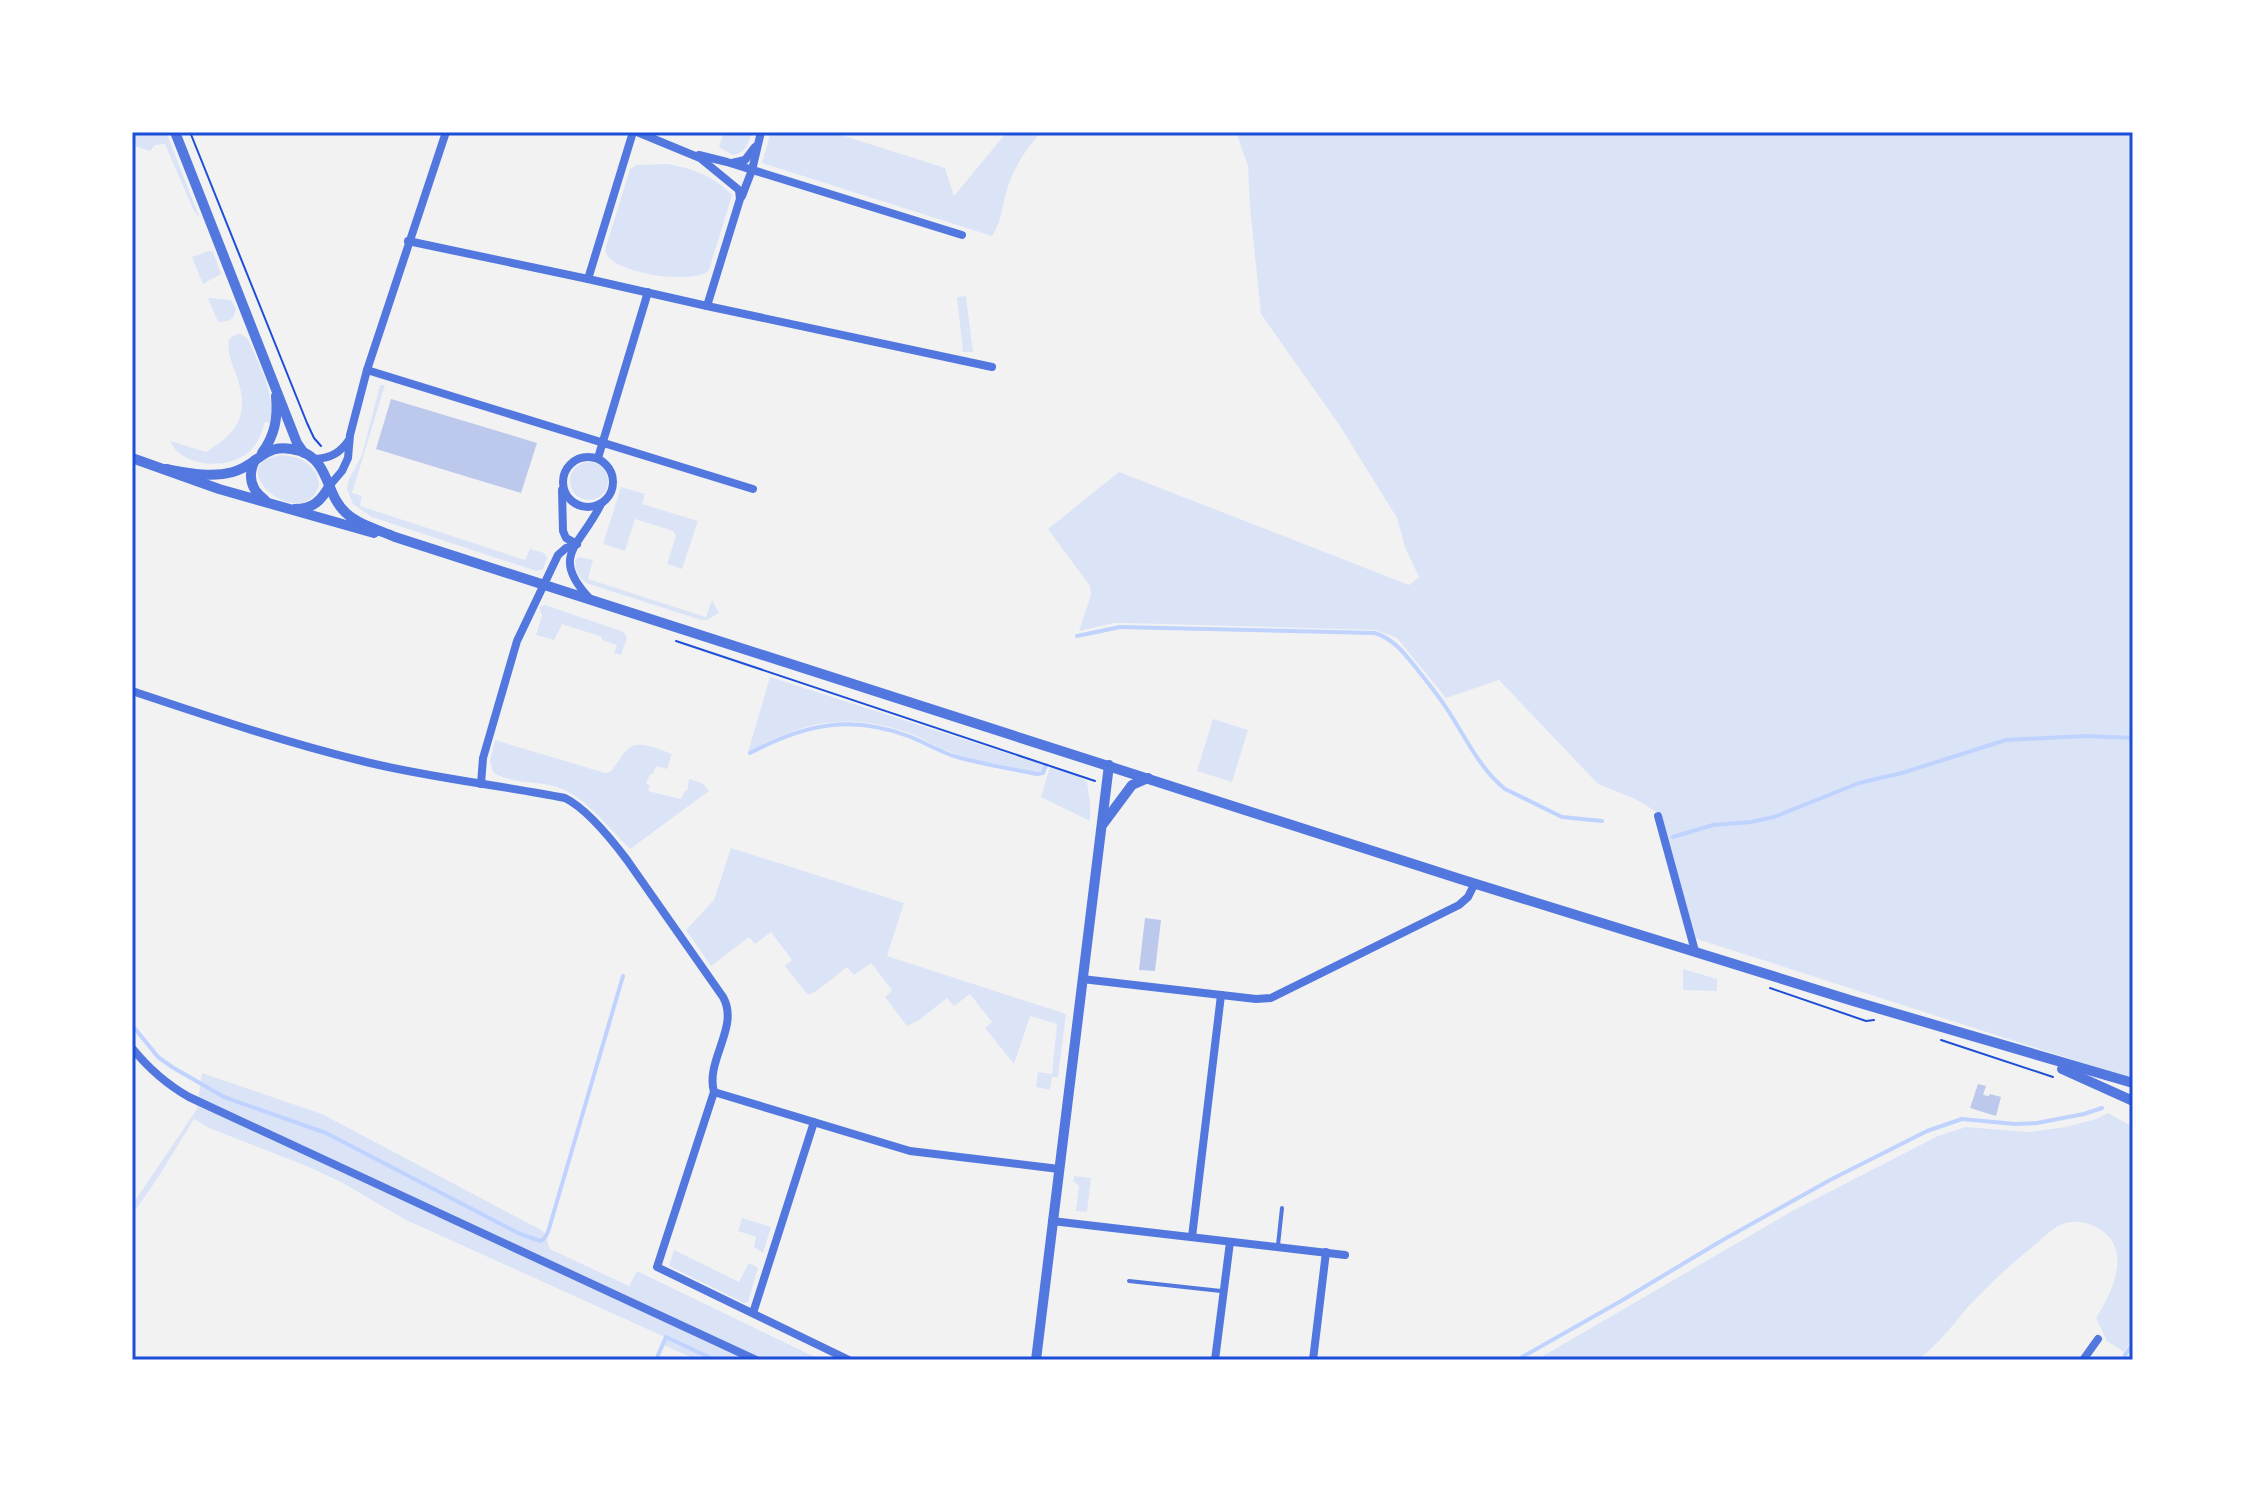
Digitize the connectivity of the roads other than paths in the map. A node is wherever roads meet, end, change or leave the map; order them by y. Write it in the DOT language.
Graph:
graph roads {
  1 [pos="175,132"];
  2 [pos="446,132"];
  3 [pos="635,132"];
  4 [pos="761,132"];
  5 [pos="758,143"];
  6 [pos="692,154"];
  7 [pos="727,162"];
  8 [pos="752,170"];
  9 [pos="740,199"];
  10 [pos="962,235"];
  11 [pos="408,241"];
  12 [pos="588,279"];
  13 [pos="648,292"];
  14 [pos="707,306"];
  15 [pos="992,367"];
  16 [pos="367,370"];
  17 [pos="274,382"];
  18 [pos="350,435"];
  19 [pos="603,443"];
  20 [pos="304,453"];
  21 [pos="258,457"];
  22 [pos="132,458"];
  23 [pos="598,458"];
  24 [pos="315,459"];
  25 [pos="166,469"];
  26 [pos="330,485"];
  27 [pos="563,485"];
  28 [pos="753,489"];
  29 [pos="267,501"];
  30 [pos="602,504"];
  31 [pos="290,509"];
  32 [pos="395,537"];
  33 [pos="577,544"];
  34 [pos="544,585"];
  35 [pos="592,600"];
  36 [pos="132,691"];
  37 [pos="1109,765"];
  38 [pos="1148,778"];
  39 [pos="481,784"];
  40 [pos="1658,816"];
  41 [pos="1101,828"];
  42 [pos="1475,883"];
  43 [pos="1695,951"];
  44 [pos="1082,979"];
  45 [pos="1221,995"];
  46 [pos="2005,1046"];
  47 [pos="132,1048"];
  48 [pos="2133,1083"];
  49 [pos="714,1092"];
  50 [pos="2133,1101"];
  51 [pos="814,1122"];
  52 [pos="1059,1169"];
  53 [pos="1282,1208"];
  54 [pos="1052,1221"];
  55 [pos="1192,1237"];
  56 [pos="1230,1242"];
  57 [pos="1278,1247"];
  58 [pos="1326,1252"];
  59 [pos="1345,1255"];
  60 [pos="1129,1281"];
  61 [pos="1224,1292"];
  62 [pos="753,1313"];
  63 [pos="2098,1339"];
  64 [pos="756,1360"];
  65 [pos="849,1360"];
  66 [pos="1036,1360"];
  67 [pos="1215,1360"];
  68 [pos="1313,1360"];
  69 [pos="2083,1360"];
  1 -- 17 [label="street"];
  2 -- 11 [label="street"];
  3 -- 6 [label="street"];
  3 -- 12 [label="street"];
  4 -- 5 [label="street"];
  5 -- 7 [label="street"];
  5 -- 8 [label="street"];
  6 -- 7 [label="street"];
  6 -- 9 [label="street"];
  7 -- 8 [label="street"];
  8 -- 9 [label="street"];
  8 -- 10 [label="street"];
  9 -- 14 [label="street"];
  11 -- 12 [label="street"];
  11 -- 16 [label="street"];
  12 -- 13 [label="street"];
  13 -- 14 [label="street"];
  13 -- 19 [label="street"];
  14 -- 15 [label="street"];
  16 -- 18 [label="street"];
  16 -- 19 [label="street"];
  17 -- 20 [label="street"];
  17 -- 21 [label="street"];
  18 -- 24 [label="street"];
  18 -- 26 [label="street"];
  19 -- 23 [label="street"];
  19 -- 28 [label="street"];
  20 -- 21 [label="street"];
  20 -- 24 [label="street"];
  21 -- 25 [label="street"];
  21 -- 29 [label="street"];
  22 -- 25 [label="street"];
  23 -- 27 [label="street"];
  23 -- 30 [label="street"];
  24 -- 26 [label="street"];
  25 -- 29 [label="street"];
  26 -- 31 [label="street"];
  26 -- 32 [label="street"];
  27 -- 30 [label="street"];
  27 -- 33 [label="street"];
  29 -- 31 [label="street"];
  30 -- 33 [label="street"];
  31 -- 32 [label="street"];
  32 -- 34 [label="street"];
  33 -- 34 [label="street"];
  33 -- 35 [label="street"];
  34 -- 35 [label="street"];
  34 -- 39 [label="street"];
  35 -- 37 [label="street"];
  36 -- 39 [label="street"];
  37 -- 38 [label="street"];
  37 -- 41 [label="street"];
  38 -- 41 [label="street"];
  38 -- 42 [label="street"];
  39 -- 49 [label="street"];
  40 -- 43 [label="street"];
  41 -- 44 [label="street"];
  42 -- 43 [label="street"];
  42 -- 45 [label="street"];
  43 -- 46 [label="street"];
  44 -- 45 [label="street"];
  44 -- 52 [label="street"];
  45 -- 55 [label="street"];
  46 -- 48 [label="street"];
  46 -- 50 [label="street"];
  47 -- 64 [label="street"];
  49 -- 51 [label="street"];
  49 -- 62 [label="street"];
  51 -- 52 [label="street"];
  51 -- 62 [label="street"];
  52 -- 54 [label="street"];
  53 -- 57 [label="lane"];
  54 -- 55 [label="street"];
  54 -- 66 [label="street"];
  55 -- 56 [label="street"];
  56 -- 57 [label="street"];
  56 -- 61 [label="street"];
  57 -- 58 [label="street"];
  58 -- 59 [label="street"];
  58 -- 68 [label="street"];
  60 -- 61 [label="lane"];
  61 -- 67 [label="street"];
  62 -- 65 [label="street"];
  63 -- 69 [label="street"];
}
